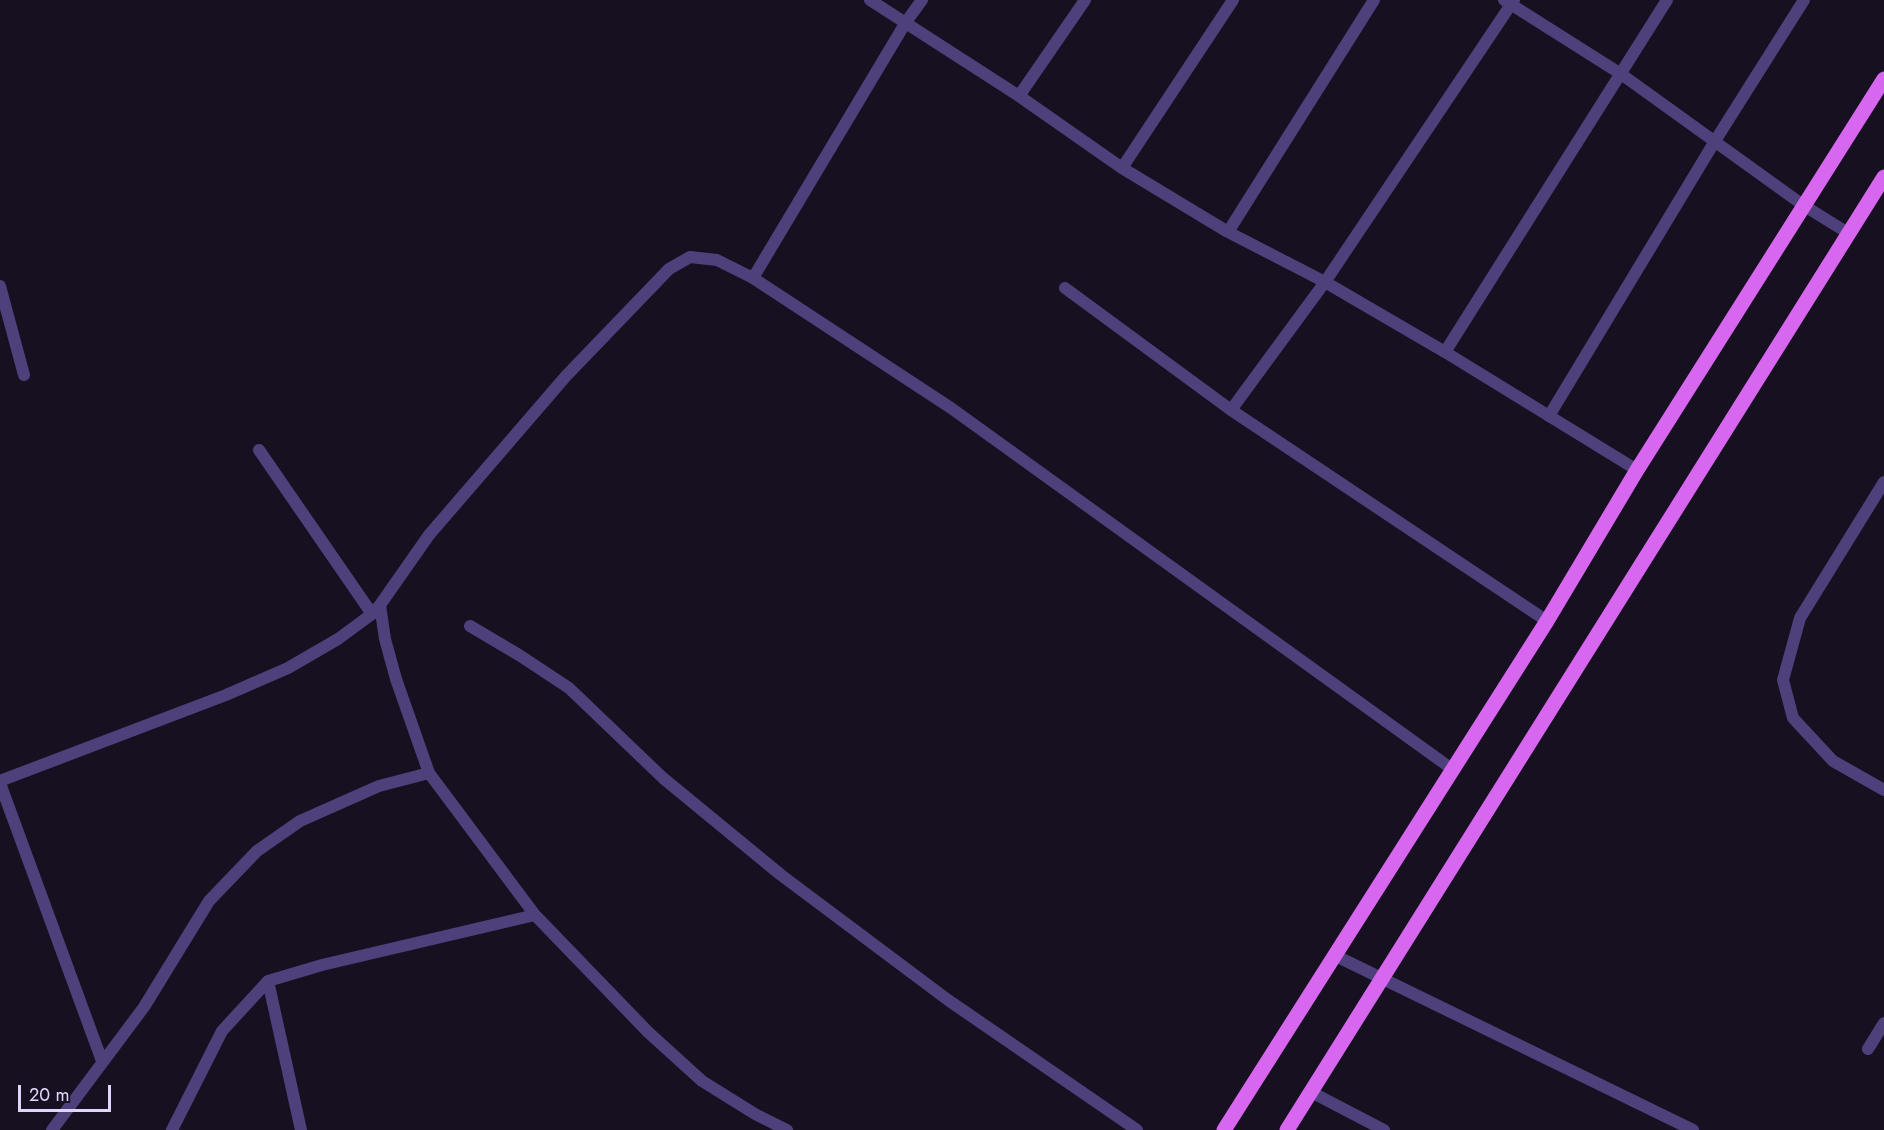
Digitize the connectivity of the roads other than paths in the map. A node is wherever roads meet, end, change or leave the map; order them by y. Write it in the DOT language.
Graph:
graph roads {
  1 [pos="870,0"];
  2 [pos="922,0"];
  3 [pos="1085,0"];
  4 [pos="1233,0"];
  5 [pos="1374,0"];
  6 [pos="1667,0"];
  7 [pos="1804,0"];
  8 [pos="1510,2"];
  9 [pos="906,22"];
  10 [pos="1620,74"];
  11 [pos="1884,79"];
  12 [pos="1019,96"];
  13 [pos="1715,141"];
  14 [pos="1122,168"];
  15 [pos="1884,177"];
  16 [pos="1803,205"];
  17 [pos="1228,232"];
  18 [pos="1848,233"];
  19 [pos="753,278"];
  20 [pos="1325,282"];
  21 [pos="0,286"];
  22 [pos="1065,288"];
  23 [pos="1445,352"];
  24 [pos="24,375"];
  25 [pos="1231,410"];
  26 [pos="1549,416"];
  27 [pos="259,450"];
  28 [pos="1637,470"];
  29 [pos="1884,482"];
  30 [pos="376,610"];
  31 [pos="1547,621"];
  32 [pos="470,626"];
  33 [pos="1452,769"];
  34 [pos="429,773"];
  35 [pos="0,782"];
  36 [pos="1884,790"];
  37 [pos="535,915"];
  38 [pos="1336,956"];
  39 [pos="1382,977"];
  40 [pos="268,981"];
  41 [pos="1884,1023"];
  42 [pos="1868,1049"];
  43 [pos="102,1061"];
  44 [pos="1311,1092"];
  45 [pos="52,1130"];
  46 [pos="172,1130"];
  47 [pos="301,1130"];
  48 [pos="787,1130"];
  49 [pos="1137,1130"];
  50 [pos="1224,1130"];
  51 [pos="1287,1130"];
  52 [pos="1384,1130"];
  53 [pos="1693,1130"];
  1 -- 9 [label="street"];
  2 -- 9 [label="street"];
  3 -- 12 [label="street"];
  4 -- 14 [label="street"];
  5 -- 17 [label="street"];
  6 -- 10 [label="street"];
  7 -- 13 [label="street"];
  8 -- 10 [label="street"];
  8 -- 20 [label="street"];
  9 -- 12 [label="street"];
  9 -- 19 [label="street"];
  10 -- 13 [label="street"];
  10 -- 23 [label="street"];
  11 -- 16 [label="main road"];
  12 -- 14 [label="street"];
  13 -- 16 [label="street"];
  13 -- 26 [label="street"];
  14 -- 17 [label="street"];
  15 -- 18 [label="main road"];
  16 -- 18 [label="street"];
  16 -- 28 [label="main road"];
  17 -- 20 [label="street"];
  18 -- 39 [label="main road"];
  19 -- 30 [label="street"];
  19 -- 33 [label="street"];
  20 -- 23 [label="street"];
  20 -- 25 [label="street"];
  21 -- 24 [label="street"];
  22 -- 25 [label="street"];
  23 -- 26 [label="street"];
  25 -- 31 [label="street"];
  26 -- 28 [label="street"];
  27 -- 30 [label="street"];
  28 -- 31 [label="main road"];
  29 -- 36 [label="street"];
  30 -- 34 [label="street"];
  30 -- 35 [label="street"];
  31 -- 33 [label="main road"];
  32 -- 49 [label="street"];
  33 -- 38 [label="main road"];
  34 -- 37 [label="street"];
  34 -- 43 [label="street"];
  35 -- 43 [label="street"];
  37 -- 40 [label="street"];
  37 -- 48 [label="street"];
  38 -- 39 [label="street"];
  38 -- 50 [label="main road"];
  39 -- 44 [label="main road"];
  39 -- 53 [label="street"];
  40 -- 46 [label="street"];
  40 -- 47 [label="street"];
  41 -- 42 [label="street"];
  43 -- 45 [label="street"];
  44 -- 51 [label="main road"];
  44 -- 52 [label="street"];
}
